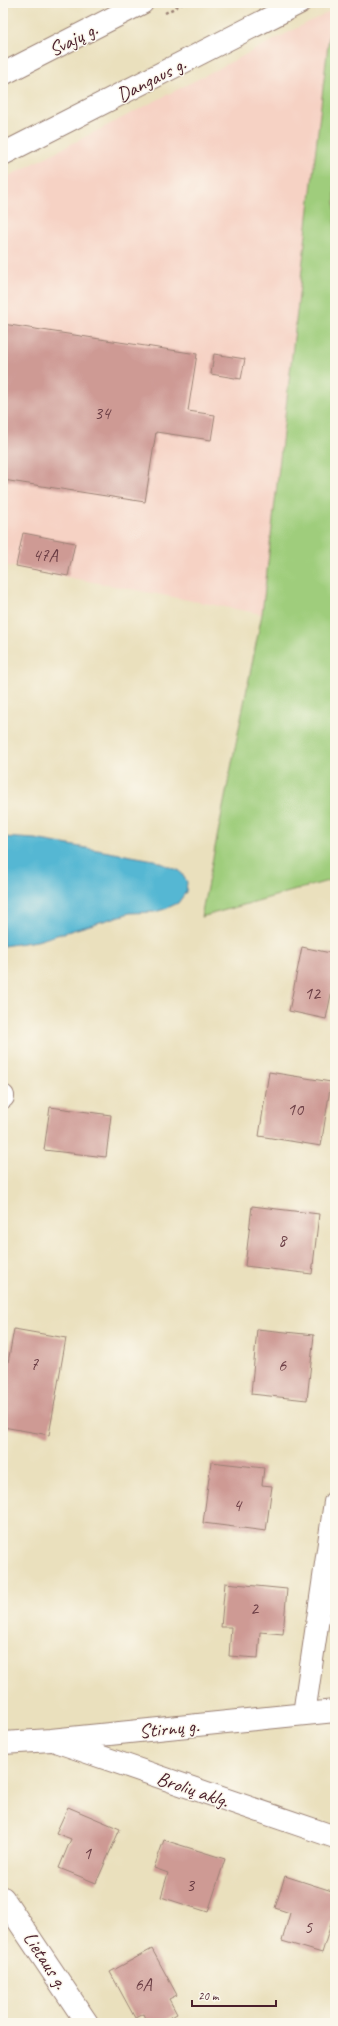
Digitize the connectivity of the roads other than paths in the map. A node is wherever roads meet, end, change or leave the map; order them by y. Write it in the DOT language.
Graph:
graph roads {
  1 [pos="142,3"];
  2 [pos="299,3"];
  3 [pos="3,74"];
  4 [pos="3,154"];
  5 [pos="335,1502"];
  6 [pos="335,1711"];
  7 [pos="304,1714"];
  8 [pos="51,1740"];
  9 [pos="3,1743"];
  10 [pos="335,1837"];
  11 [pos="3,1898"];
  12 [pos="87,2023"];
  1 -- 3 [label="street, Svajų g."];
  2 -- 4 [label="street, Dangaus g."];
  5 -- 7 [label="street"];
  6 -- 7 [label="street, Stirnų g."];
  7 -- 8 [label="street, Stirnų g."];
  8 -- 9 [label="street, Stirnų g."];
  8 -- 10 [label="street, Brolių aklg."];
  11 -- 12 [label="street, Lietaus g."];
}
